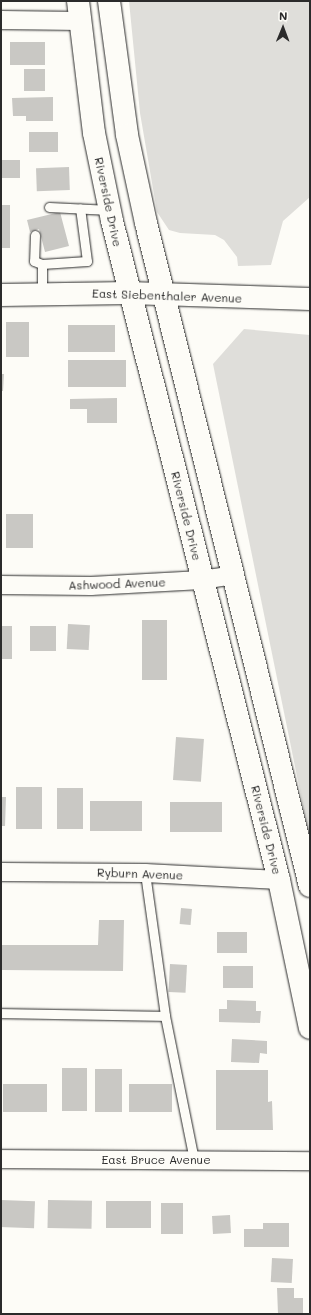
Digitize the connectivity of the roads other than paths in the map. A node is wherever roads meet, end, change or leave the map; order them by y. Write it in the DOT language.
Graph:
graph roads {
  1 [pos="109,1"];
  2 [pos="79,11"];
  3 [pos="1,20"];
  4 [pos="49,207"];
  5 [pos="80,208"];
  6 [pos="110,210"];
  7 [pos="34,236"];
  8 [pos="42,264"];
  9 [pos="129,293"];
  10 [pos="163,294"];
  11 [pos="42,295"];
  12 [pos="1,296"];
  13 [pos="310,299"];
  14 [pos="232,575"];
  15 [pos="202,580"];
  16 [pos="1,585"];
  17 [pos="1,872"];
  18 [pos="145,873"];
  19 [pos="279,880"];
  20 [pos="310,886"];
  21 [pos="1,1013"];
  22 [pos="165,1016"];
  23 [pos="310,1028"];
  24 [pos="1,1159"];
  25 [pos="194,1160"];
  26 [pos="310,1161"];
  1 -- 10 [label="main road"];
  2 -- 3 [label="street"];
  2 -- 6 [label="main road, Riverside Drive"];
  4 -- 5 [label="lane"];
  5 -- 6 [label="lane"];
  5 -- 8 [label="lane"];
  6 -- 9 [label="main road, Riverside Drive"];
  7 -- 8 [label="lane"];
  8 -- 11 [label="lane"];
  9 -- 10 [label="main road, East Siebenthaler Avenue"];
  9 -- 11 [label="main road, East Siebenthaler Avenue"];
  9 -- 15 [label="main road, Riverside Drive"];
  10 -- 13 [label="main road, East Siebenthaler Avenue"];
  10 -- 14 [label="main road"];
  11 -- 12 [label="main road, East Siebenthaler Avenue"];
  14 -- 15 [label="street, Ashwood Avenue"];
  14 -- 20 [label="main road"];
  15 -- 16 [label="street, Ashwood Avenue"];
  15 -- 19 [label="main road, Riverside Drive"];
  17 -- 18 [label="street, Ryburn Avenue"];
  18 -- 19 [label="street, Ryburn Avenue"];
  18 -- 22 [label="lane"];
  19 -- 23 [label="main road, Riverside Drive"];
  21 -- 22 [label="lane"];
  22 -- 25 [label="lane"];
  24 -- 25 [label="street, East Bruce Avenue"];
  25 -- 26 [label="street, East Bruce Avenue"];
}
